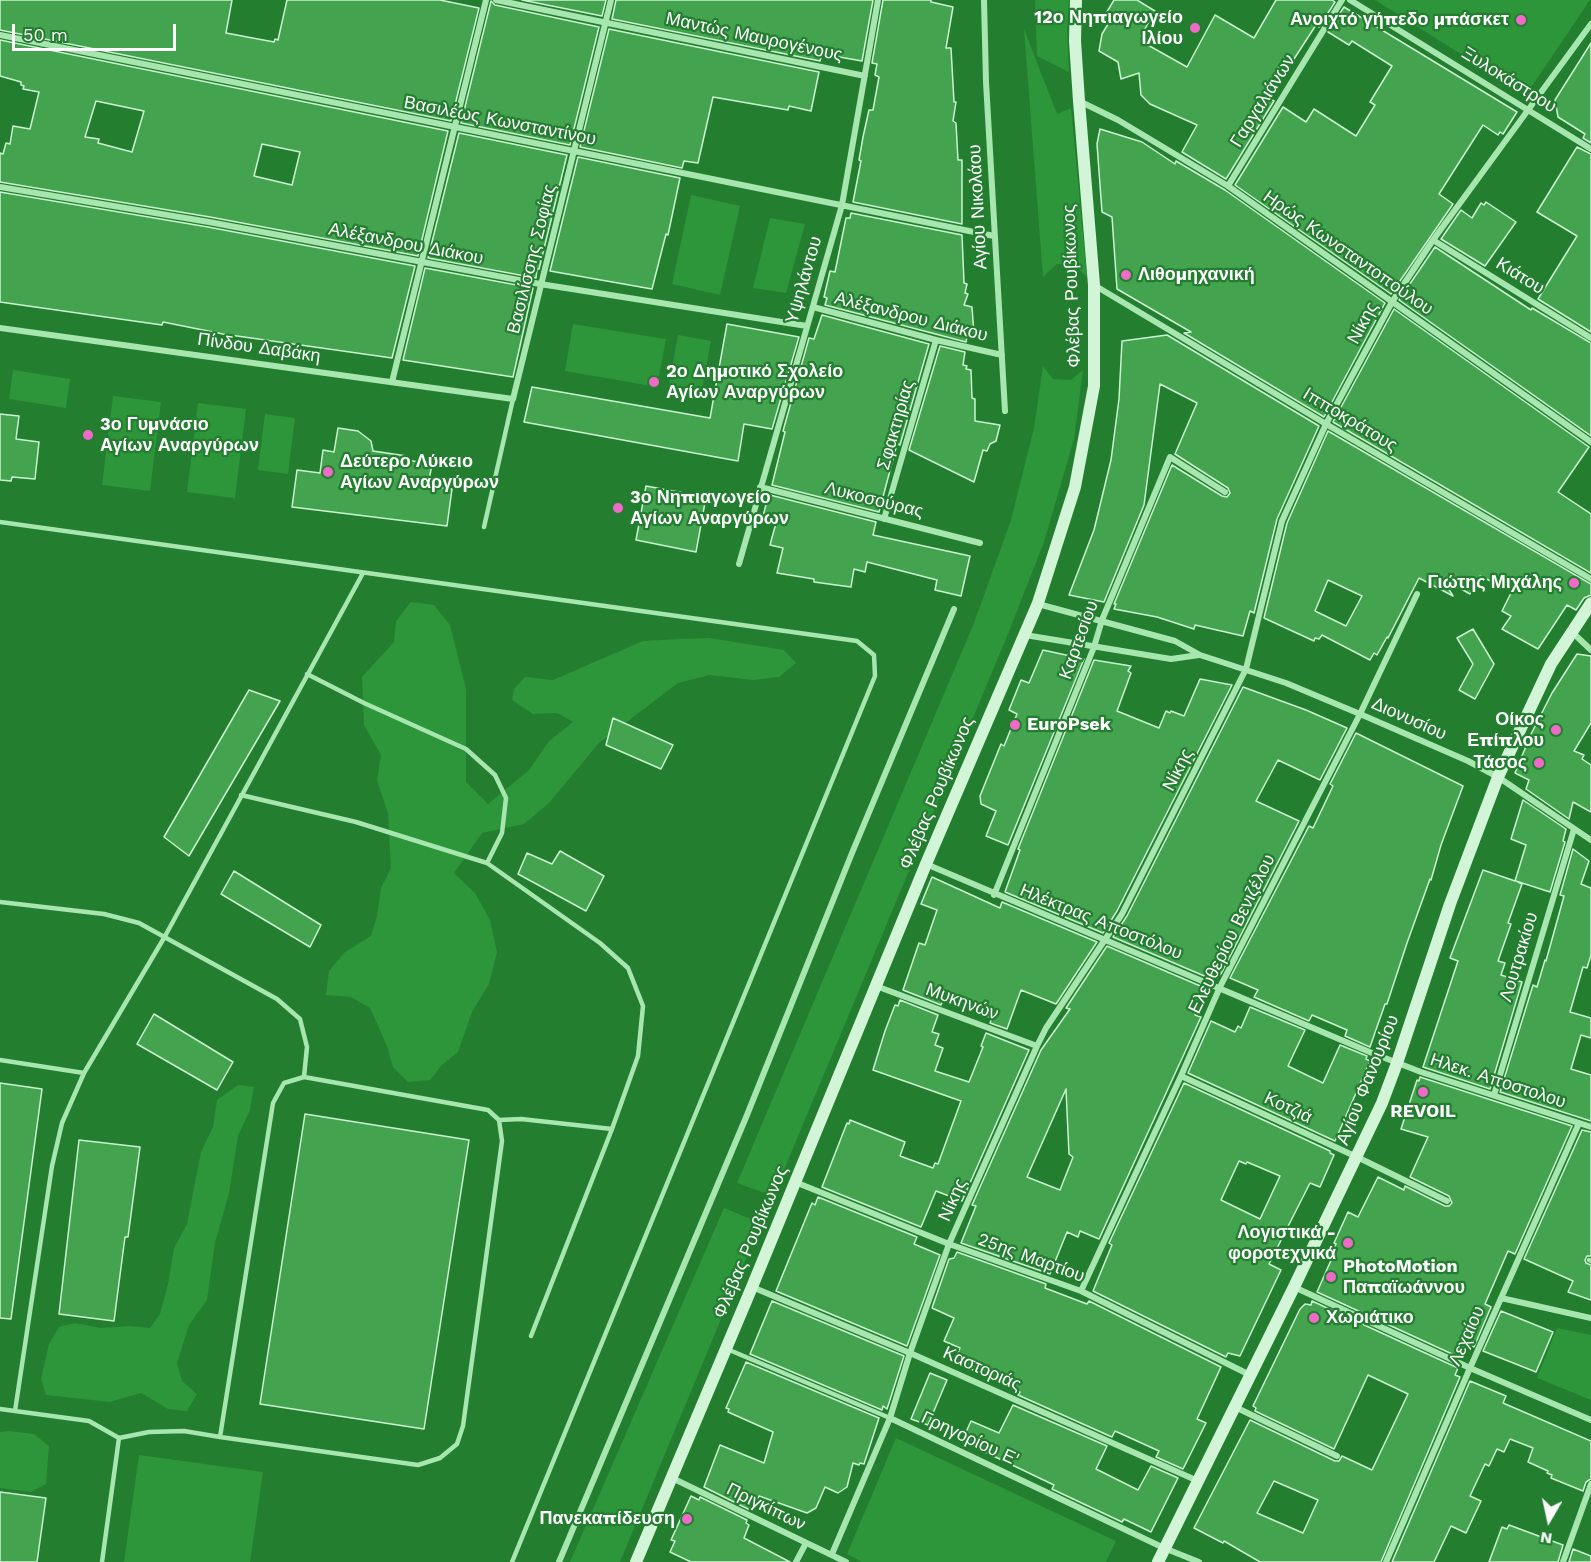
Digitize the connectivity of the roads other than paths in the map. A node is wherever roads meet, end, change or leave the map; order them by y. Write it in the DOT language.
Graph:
graph roads {
  1 [pos="486,0"];
  2 [pos="496,0"];
  3 [pos="611,0"];
  4 [pos="878,0"];
  5 [pos="984,0"];
  6 [pos="1076,0"];
  7 [pos="1342,0"];
  8 [pos="1350,0"];
  9 [pos="605,22"];
  10 [pos="1591,24"];
  11 [pos="0,35"];
  12 [pos="865,75"];
  13 [pos="1079,101"];
  14 [pos="1528,110"];
  15 [pos="455,127"];
  16 [pos="1591,149"];
  17 [pos="574,151"];
  18 [pos="1228,186"];
  19 [pos="0,187"];
  20 [pos="842,205"];
  21 [pos="994,236"];
  22 [pos="1432,240"];
  23 [pos="421,262"];
  24 [pos="540,284"];
  25 [pos="1094,285"];
  26 [pos="1392,302"];
  27 [pos="813,308"];
  28 [pos="807,326"];
  29 [pos="0,328"];
  30 [pos="1591,338"];
  31 [pos="936,340"];
  32 [pos="1002,355"];
  33 [pos="392,382"];
  34 [pos="513,399"];
  35 [pos="1005,411"];
  36 [pos="1326,424"];
  37 [pos="1591,442"];
  38 [pos="760,487"];
  39 [pos="1225,492"];
  40 [pos="884,519"];
  41 [pos="0,522"];
  42 [pos="484,527"];
  43 [pos="980,543"];
  44 [pos="739,564"];
  45 [pos="363,573"];
  46 [pos="1591,579"];
  47 [pos="1417,594"];
  48 [pos="1038,603"];
  49 [pos="1591,603"];
  50 [pos="954,609"];
  51 [pos="1102,620"];
  52 [pos="1572,632"];
  53 [pos="1024,635"];
  54 [pos="1094,647"];
  55 [pos="1591,650"];
  56 [pos="1200,655"];
  57 [pos="1246,669"];
  58 [pos="307,674"];
  59 [pos="1360,714"];
  60 [pos="1498,777"];
  61 [pos="241,795"];
  62 [pos="1574,829"];
  63 [pos="1591,840"];
  64 [pos="487,863"];
  65 [pos="926,864"];
  66 [pos="994,895"];
  67 [pos="0,902"];
  68 [pos="164,938"];
  69 [pos="1105,940"];
  70 [pos="876,986"];
  71 [pos="1220,987"];
  72 [pos="1037,1046"];
  73 [pos="0,1060"];
  74 [pos="1397,1063"];
  75 [pos="84,1073"];
  76 [pos="1181,1076"];
  77 [pos="303,1077"];
  78 [pos="1494,1095"];
  79 [pos="499,1120"];
  80 [pos="1579,1124"];
  81 [pos="1591,1127"];
  82 [pos="612,1129"];
  83 [pos="1357,1157"];
  84 [pos="795,1182"];
  85 [pos="1447,1201"];
  86 [pos="950,1244"];
  87 [pos="752,1287"];
  88 [pos="1294,1287"];
  89 [pos="1081,1291"];
  90 [pos="1501,1298"];
  91 [pos="1591,1318"];
  92 [pos="531,1336"];
  93 [pos="726,1349"];
  94 [pos="910,1353"];
  95 [pos="1470,1368"];
  96 [pos="1250,1376"];
  97 [pos="1234,1407"];
  98 [pos="0,1409"];
  99 [pos="15,1411"];
  100 [pos="890,1418"];
  101 [pos="1591,1420"];
  102 [pos="220,1437"];
  103 [pos="119,1438"];
  104 [pos="1338,1456"];
  105 [pos="672,1478"];
  106 [pos="1198,1481"];
  107 [pos="1591,1484"];
  108 [pos="806,1543"];
  109 [pos="1164,1548"];
  110 [pos="832,1554"];
  111 [pos="102,1562"];
  112 [pos="512,1562"];
  113 [pos="559,1562"];
  114 [pos="636,1562"];
  115 [pos="796,1562"];
  116 [pos="846,1562"];
  117 [pos="1158,1562"];
  118 [pos="1199,1562"];
  119 [pos="1386,1562"];
  120 [pos="1563,1562"];
  1 -- 15 [label="street"];
  2 -- 9 [label="street, Μαντώς Μαυρογένους"];
  3 -- 9 [label="street, Βασιλίσσης Σοφίας"];
  4 -- 12 [label="street, Υψηλάντου"];
  5 -- 21 [label="street, Αγίου Νικολάου"];
  6 -- 13 [label="street, Φλέβας Ρουβίκωνος"];
  7 -- 18 [label="street, Γαργαλιάνων"];
  8 -- 14 [label="street, Ξυλοκάστρου"];
  9 -- 12 [label="street, Μαντώς Μαυρογένους"];
  9 -- 17 [label="street, Βασιλίσσης Σοφίας"];
  10 -- 14 [label="street, Νίκης"];
  11 -- 15 [label="street, Βασιλέως Κωνσταντίνου"];
  12 -- 20 [label="street, Υψηλάντου"];
  13 -- 18 [label="street, Ηρώς Κωνσταντοπούλου"];
  13 -- 25 [label="street, Φλέβας Ρουβίκωνος"];
  14 -- 16 [label="street, Ξυλοκάστρου"];
  14 -- 22 [label="street, Νίκης"];
  15 -- 17 [label="street, Βασιλέως Κωνσταντίνου"];
  15 -- 23 [label="street"];
  17 -- 20 [label="street, Βασιλέως Κωνσταντίνου"];
  17 -- 24 [label="street, Βασιλίσσης Σοφίας"];
  18 -- 26 [label="street, Ηρώς Κωνσταντοπούλου"];
  19 -- 23 [label="street, Αλέξανδρου Διάκου"];
  20 -- 21 [label="street, Βασιλέως Κωνσταντίνου"];
  20 -- 27 [label="street, Υψηλάντου"];
  21 -- 32 [label="street, Αγίου Νικολάου"];
  22 -- 26 [label="street, Νίκης"];
  22 -- 30 [label="street, Κιάτου"];
  23 -- 24 [label="street, Αλέξανδρου Διάκου"];
  23 -- 33 [label="street"];
  24 -- 28 [label="street, Αλέξανδρου Διάκου"];
  24 -- 34 [label="street, Βασιλίσσης Σοφίας"];
  25 -- 36 [label="street, Ιπποκράτους"];
  25 -- 48 [label="street, Φλέβας Ρουβίκωνος"];
  26 -- 36 [label="street, Νίκης"];
  26 -- 37 [label="street, Ηρώς Κωνσταντοπούλου"];
  27 -- 28 [label="street, Υψηλάντου"];
  27 -- 31 [label="street, Αλέξανδρου Διάκου"];
  28 -- 38 [label="street, Υψηλάντου"];
  29 -- 33 [label="street, Πίνδου Δαβάκη"];
  31 -- 32 [label="street, Αλέξανδρου Διάκου"];
  31 -- 40 [label="street, Σφακτηρίας"];
  32 -- 35 [label="street, Αγίου Νικολάου"];
  33 -- 34 [label="street, Πίνδου Δαβάκη"];
  34 -- 42 [label="lane, Βασιλίσσης Σοφίας"];
  36 -- 46 [label="street, Ιπποκράτους"];
  36 -- 57 [label="street, Νίκης"];
  38 -- 40 [label="street, Λυκοσούρας"];
  38 -- 44 [label="street, Υψηλάντου"];
  39 -- 51 [label="street, Καρτεσίου"];
  40 -- 43 [label="street, Λυκοσούρας"];
  41 -- 45 [label="lane"];
  45 -- 58 [label="lane"];
  45 -- 112 [label="lane"];
  47 -- 59 [label="street, Ελευθερίου Βενιζέλου"];
  48 -- 51 [label="street, Διονυσίου"];
  48 -- 53 [label="street, Φλέβας Ρουβίκωνος"];
  49 -- 52 [label="street, Αγίου Φανουρίου"];
  50 -- 113 [label="street"];
  51 -- 54 [label="street, Καρτεσίου"];
  51 -- 56 [label="street, Διονυσίου"];
  52 -- 55 [label="street"];
  52 -- 60 [label="street, Αγίου Φανουρίου"];
  53 -- 54 [label="street, Διονυσίου"];
  53 -- 65 [label="street, Φλέβας Ρουβίκωνος"];
  54 -- 56 [label="street, Διονυσίου"];
  54 -- 66 [label="street, Καρτεσίου"];
  56 -- 57 [label="street, Διονυσίου"];
  57 -- 59 [label="street, Διονυσίου"];
  57 -- 69 [label="street, Νίκης"];
  58 -- 61 [label="lane"];
  58 -- 64 [label="lane"];
  59 -- 60 [label="street, Διονυσίου"];
  59 -- 71 [label="street, Ελευθερίου Βενιζέλου"];
  60 -- 62 [label="street, Διονυσίου"];
  60 -- 74 [label="street, Αγίου Φανουρίου"];
  61 -- 64 [label="lane"];
  61 -- 68 [label="lane"];
  62 -- 63 [label="street, Διονυσίου"];
  62 -- 78 [label="street, Λουτρακίου"];
  64 -- 82 [label="lane"];
  65 -- 66 [label="street, Ηλέκτρας Αποστόλου"];
  65 -- 70 [label="street, Φλέβας Ρουβίκωνος"];
  66 -- 69 [label="street, Ηλέκτρας Αποστόλου"];
  67 -- 68 [label="lane"];
  68 -- 75 [label="lane"];
  68 -- 77 [label="lane"];
  69 -- 71 [label="street, Ηλέκτρας Αποστόλου"];
  69 -- 72 [label="street, Νίκης"];
  70 -- 72 [label="street, Μυκηνών"];
  70 -- 84 [label="street, Φλέβας Ρουβίκωνος"];
  71 -- 74 [label="street, Ηλέκτρας Αποστόλου"];
  71 -- 76 [label="street, Ελευθερίου Βενιζέλου"];
  72 -- 86 [label="street, Νίκης"];
  73 -- 75 [label="lane"];
  74 -- 78 [label="street, Ηλεκ. Αποστολου"];
  74 -- 83 [label="street, Αγίου Φανουρίου"];
  75 -- 99 [label="lane"];
  76 -- 83 [label="street, Κοτζιά"];
  76 -- 89 [label="street, Ελευθερίου Βενιζέλου"];
  77 -- 79 [label="lane"];
  77 -- 102 [label="lane"];
  78 -- 80 [label="street, Ηλεκ. Αποστολου"];
  79 -- 82 [label="lane"];
  79 -- 102 [label="lane"];
  80 -- 81 [label="street, Ηλεκ. Αποστολου"];
  80 -- 90 [label="street, Λεχαίου"];
  82 -- 92 [label="lane"];
  83 -- 85 [label="street, Κοτζιά"];
  83 -- 88 [label="street, Αγίου Φανουρίου"];
  84 -- 86 [label="street, 25ης Μαρτίου"];
  84 -- 87 [label="street, Φλέβας Ρουβίκωνος"];
  86 -- 89 [label="street, 25ης Μαρτίου"];
  86 -- 94 [label="street, Νίκης"];
  87 -- 93 [label="street, Φλέβας Ρουβίκωνος"];
  87 -- 94 [label="street, Καστοριάς"];
  88 -- 95 [label="street"];
  88 -- 96 [label="street, Αγίου Φανουρίου"];
  89 -- 96 [label="street, 25ης Μαρτίου"];
  90 -- 91 [label="street"];
  90 -- 95 [label="street, Λεχαίου"];
  93 -- 100 [label="lane, Γρηγορίου Ε'"];
  93 -- 105 [label="street, Φλέβας Ρουβίκωνος"];
  94 -- 100 [label="street, Νίκης"];
  94 -- 106 [label="street, Καστοριάς"];
  95 -- 101 [label="street"];
  95 -- 119 [label="street, Λεχαίου"];
  96 -- 97 [label="street, Αγίου Φανουρίου"];
  97 -- 104 [label="street"];
  97 -- 106 [label="street, Αγίου Φανουρίου"];
  98 -- 99 [label="lane"];
  99 -- 103 [label="lane"];
  100 -- 109 [label="street, Γρηγορίου Ε'"];
  100 -- 110 [label="street, Νίκης"];
  102 -- 103 [label="lane"];
  103 -- 111 [label="lane"];
  105 -- 108 [label="street, Πριγκίπων"];
  105 -- 114 [label="street, Φλέβας Ρουβίκωνος"];
  106 -- 109 [label="street, Αγίου Φανουρίου"];
  107 -- 120 [label="street"];
  108 -- 110 [label="street, Πριγκίπων"];
  108 -- 115 [label="street"];
  109 -- 117 [label="street, Αγίου Φανουρίου"];
  109 -- 118 [label="street, Γρηγορίου Ε'"];
  110 -- 116 [label="street, Πριγκίπων"];
}
